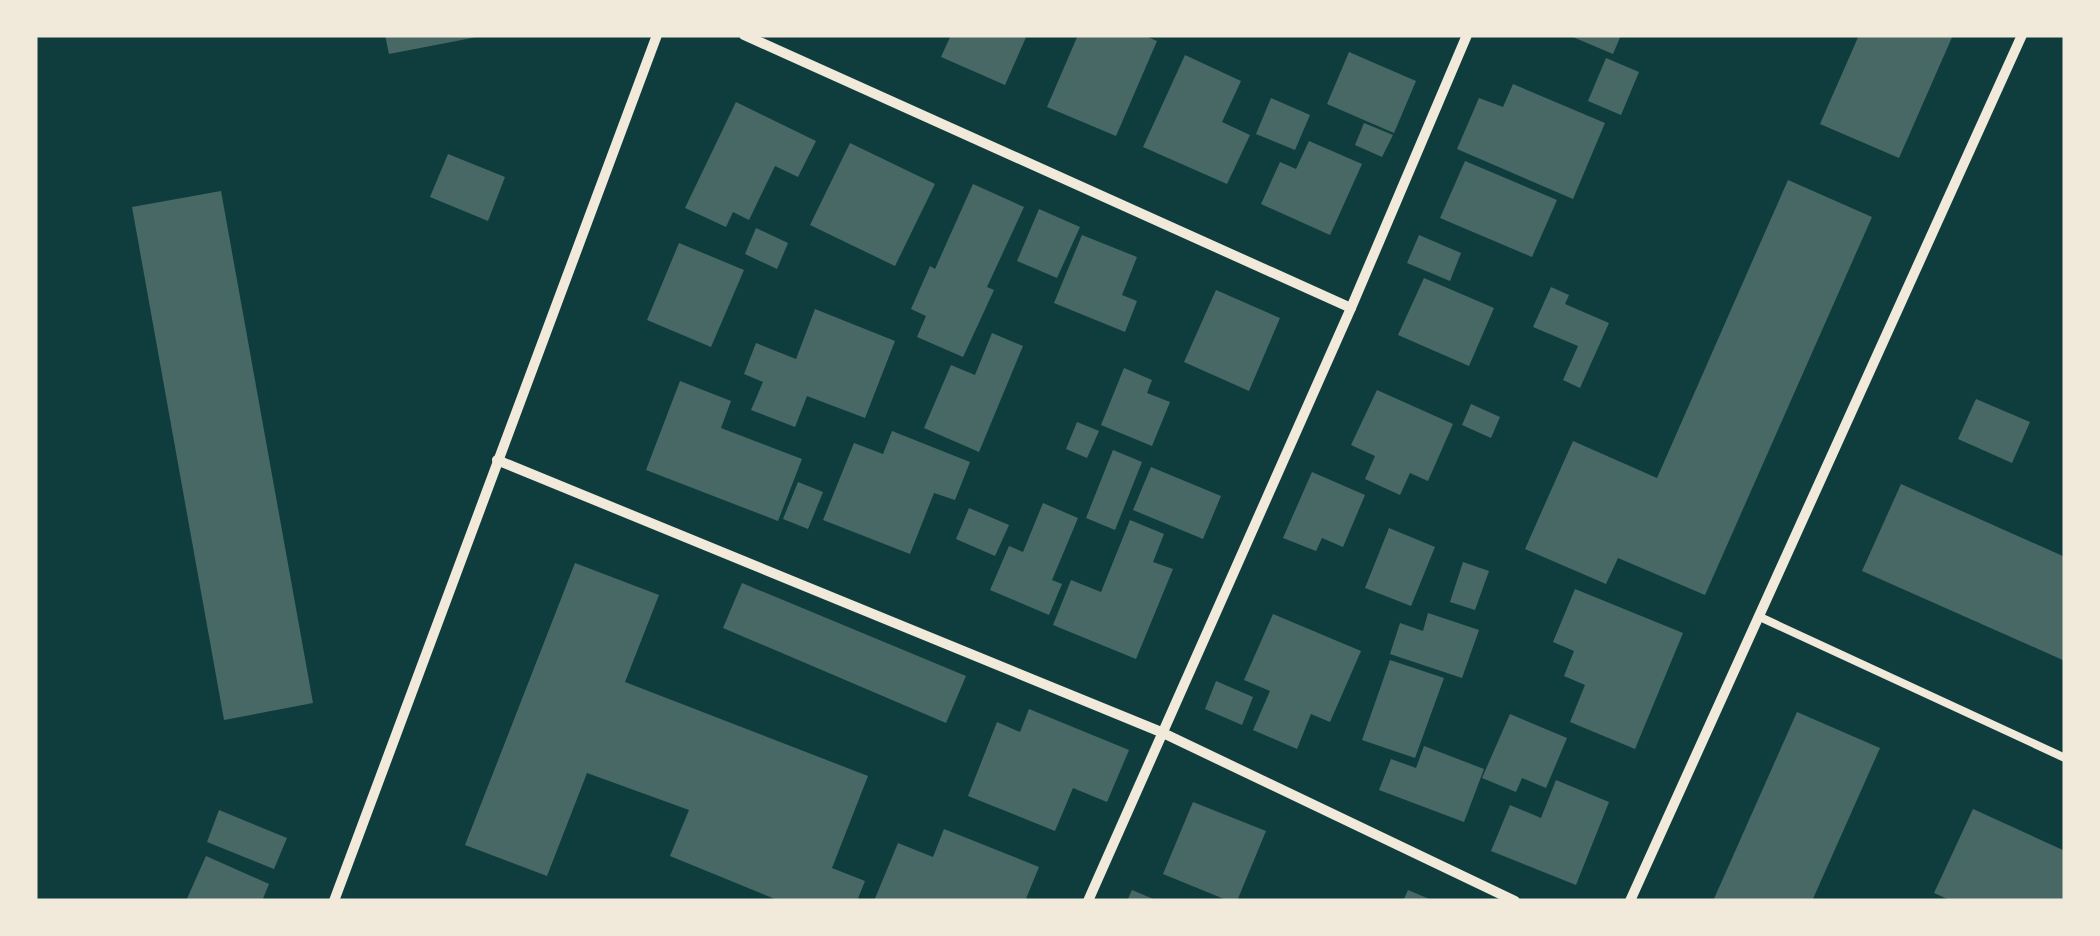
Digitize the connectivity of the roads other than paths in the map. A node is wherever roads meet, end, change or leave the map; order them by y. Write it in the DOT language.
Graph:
graph roads {
  1 [pos="657,35"];
  2 [pos="744,35"];
  3 [pos="1468,35"];
  4 [pos="2022,35"];
  5 [pos="1351,308"];
  6 [pos="497,460"];
  7 [pos="1760,617"];
  8 [pos="1161,732"];
  9 [pos="2065,758"];
  10 [pos="334,901"];
  11 [pos="1088,901"];
  12 [pos="1516,901"];
  13 [pos="1630,901"];
  1 -- 6 [label="street"];
  2 -- 5 [label="street"];
  3 -- 5 [label="street"];
  4 -- 7 [label="street"];
  5 -- 8 [label="street"];
  6 -- 8 [label="street"];
  6 -- 10 [label="street"];
  7 -- 9 [label="lane"];
  7 -- 13 [label="street"];
  8 -- 11 [label="street"];
  8 -- 12 [label="street"];
}
